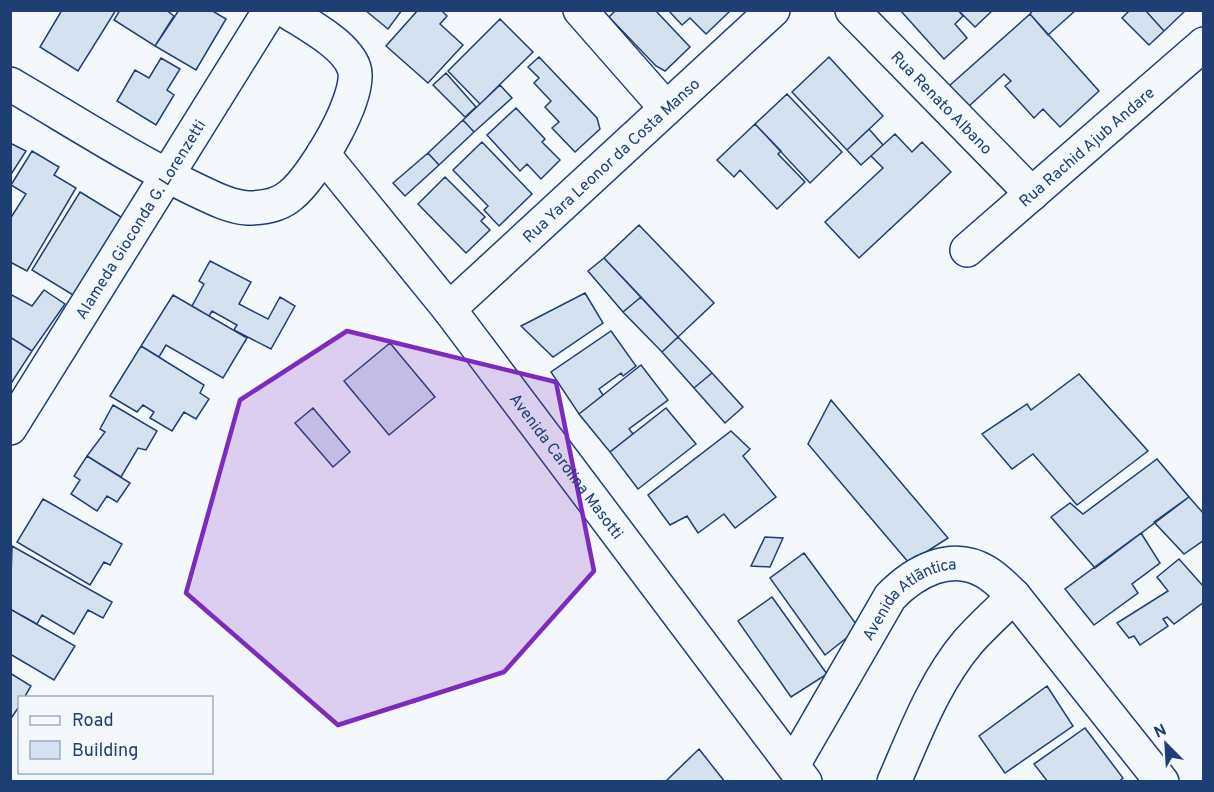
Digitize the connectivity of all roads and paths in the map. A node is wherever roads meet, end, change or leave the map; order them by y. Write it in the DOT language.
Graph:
graph roads {
  1 [pos="270,10"];
  2 [pos="285,10"];
  3 [pos="580,10"];
  4 [pos="773,10"];
  5 [pos="852,10"];
  6 [pos="1203,44"];
  7 [pos="10,84"];
  8 [pos="666,108"];
  9 [pos="323,154"];
  10 [pos="166,176"];
  11 [pos="1032,194"];
  12 [pos="967,250"];
  13 [pos="449,309"];
  14 [pos="10,428"];
  15 [pos="1014,596"];
  16 [pos="799,773"];
  17 [pos="894,782"];
  18 [pos="1162,782"];
  1 -- 10 [label="street, Alameda Gioconda G. Lorenzetti"];
  2 -- 9 [label="street"];
  3 -- 8 [label="street"];
  4 -- 8 [label="street, Rua Yara Leonor da Costa Manso"];
  5 -- 11 [label="street, Rua Renato Albano"];
  6 -- 11 [label="street, Rua Rachid Ajub Andare"];
  7 -- 10 [label="street"];
  8 -- 13 [label="street, Rua Yara Leonor da Costa Manso"];
  9 -- 10 [label="street"];
  9 -- 13 [label="street, Avenida Carolina Masotti"];
  10 -- 14 [label="street, Alameda Gioconda G. Lorenzetti"];
  11 -- 12 [label="street, Rua Rachid Ajub Andare"];
  13 -- 16 [label="street, Avenida Carolina Masotti"];
  15 -- 16 [label="street, Avenida Atlãntica"];
  15 -- 17 [label="street"];
  15 -- 18 [label="street, Avenida Atlãntica"];
}
